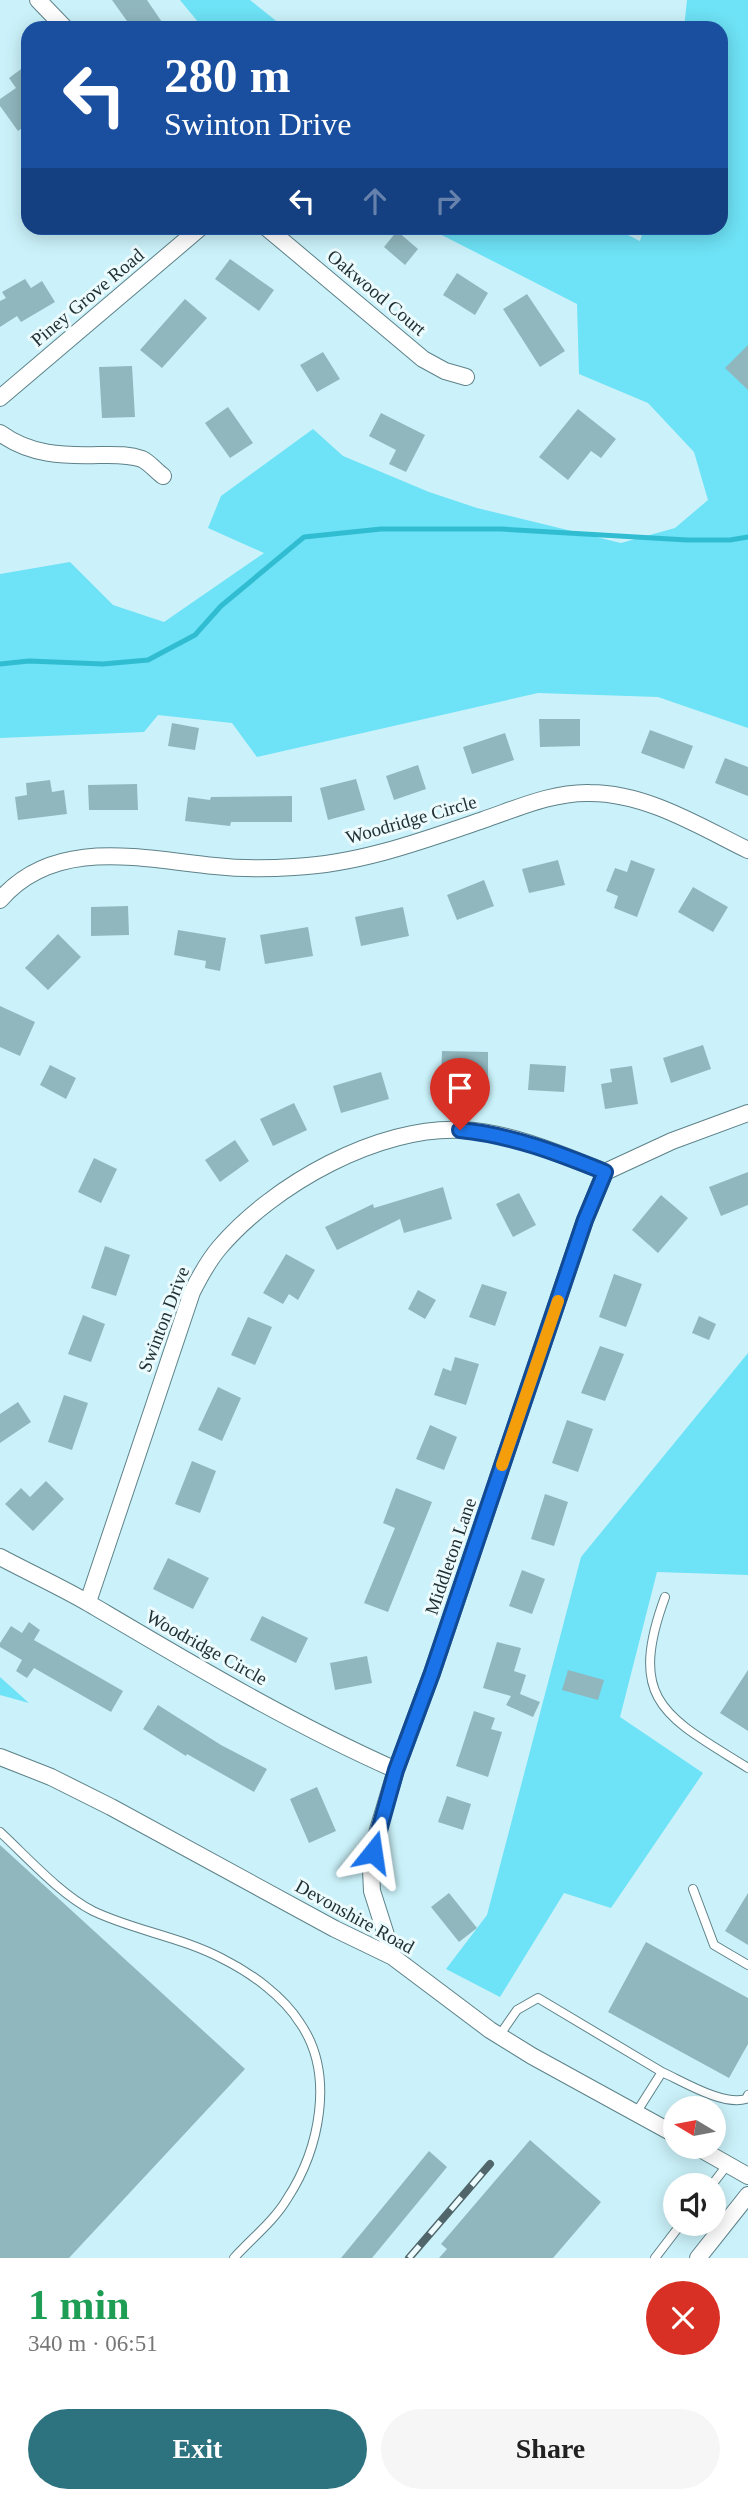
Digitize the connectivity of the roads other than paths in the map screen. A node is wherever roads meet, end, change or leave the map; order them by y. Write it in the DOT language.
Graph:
graph roads {
  1 [pos="38,0"];
  2 [pos="58,21"];
  3 [pos="192,235"];
  4 [pos="275,235"];
  5 [pos="466,377"];
  6 [pos="0,398"];
  7 [pos="0,433"];
  8 [pos="163,477"];
  9 [pos="748,850"];
  10 [pos="0,900"];
  11 [pos="748,1113"];
  12 [pos="605,1172"];
  13 [pos="0,1557"];
  14 [pos="665,1597"];
  15 [pos="88,1602"];
  16 [pos="0,1758"];
  17 [pos="748,1768"];
  18 [pos="396,1770"];
  19 [pos="0,1832"];
  20 [pos="693,1889"];
  21 [pos="393,1957"];
  22 [pos="748,1965"];
  23 [pos="499,2036"];
  24 [pos="662,2072"];
  25 [pos="748,2095"];
  26 [pos="636,2113"];
  27 [pos="663,2128"];
  28 [pos="721,2160"];
  29 [pos="728,2164"];
  30 [pos="721,2173"];
  31 [pos="748,2176"];
  32 [pos="748,2195"];
  33 [pos="672,2236"];
  34 [pos="233,2258"];
  35 [pos="656,2258"];
  36 [pos="698,2258"];
  1 -- 2 [label="street"];
  3 -- 6 [label="street, Piney Grove Road"];
  4 -- 5 [label="street, Oakwood Court"];
  7 -- 8 [label="street"];
  9 -- 10 [label="street, Woodridge Circle"];
  11 -- 12 [label="street"];
  12 -- 15 [label="street, Swinton Drive"];
  12 -- 18 [label="street, Middleton Lane"];
  13 -- 15 [label="street, Woodridge Circle"];
  14 -- 17 [label="lane"];
  15 -- 18 [label="street, Woodridge Circle"];
  16 -- 21 [label="street, Devonshire Road"];
  18 -- 21 [label="street, Middleton Lane"];
  19 -- 34 [label="lane"];
  20 -- 22 [label="lane"];
  21 -- 23 [label="street, Devonshire Road"];
  23 -- 24 [label="lane"];
  23 -- 26 [label="street, Devonshire Road"];
  24 -- 25 [label="lane"];
  24 -- 26 [label="lane"];
  26 -- 27 [label="street, Devonshire Road"];
  28 -- 29 [label="street"];
  29 -- 30 [label="lane"];
  29 -- 31 [label="street"];
  32 -- 36 [label="street"];
  33 -- 35 [label="lane"];
}
